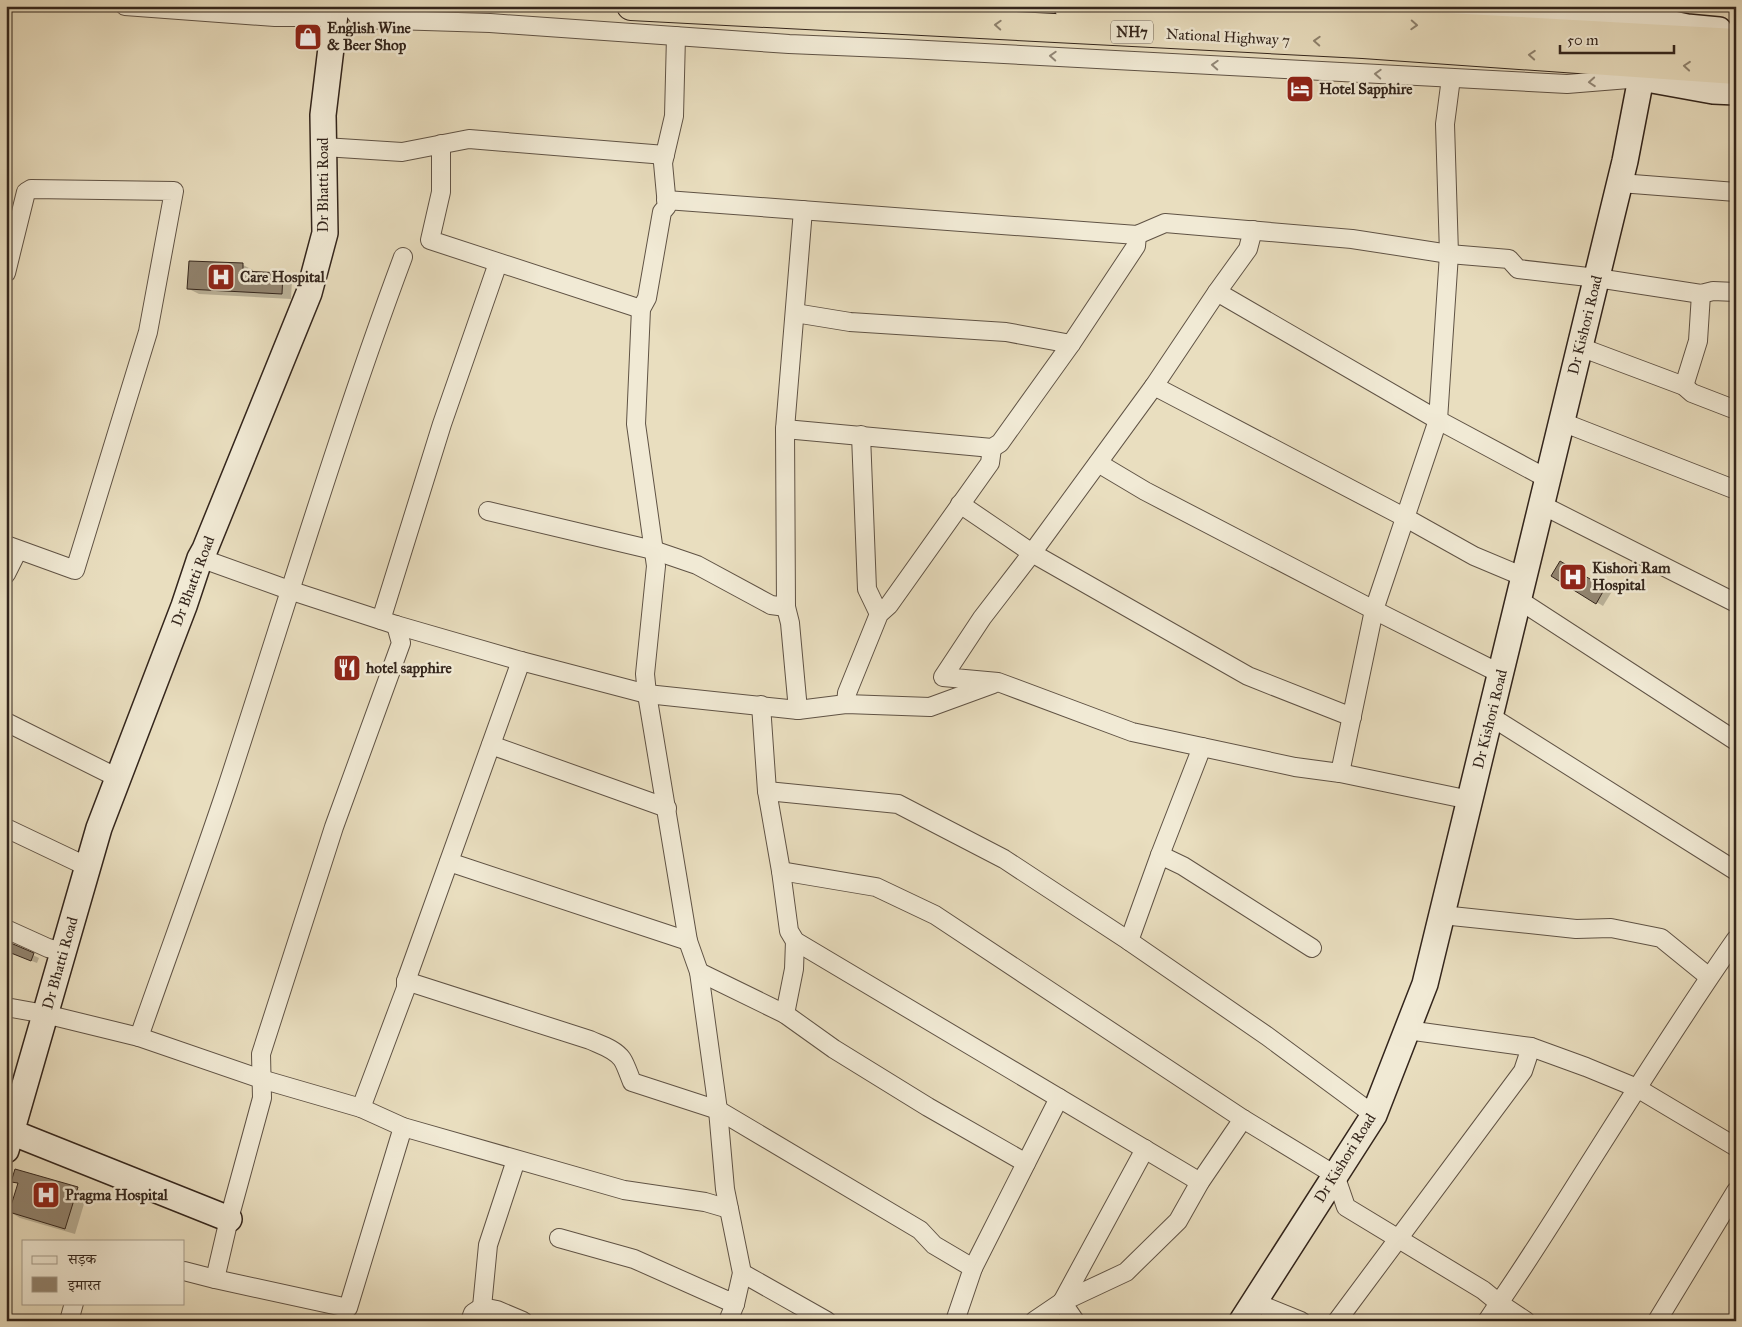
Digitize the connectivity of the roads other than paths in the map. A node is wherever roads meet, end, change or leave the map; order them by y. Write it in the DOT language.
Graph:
graph roads {
  1 [pos="125,6"];
  2 [pos="327,6"];
  3 [pos="336,6"];
  4 [pos="350,6"];
  5 [pos="631,6"];
  6 [pos="1068,6"];
  7 [pos="1429,6"];
  8 [pos="1736,30"];
  9 [pos="676,36"];
  10 [pos="1653,37"];
  11 [pos="1736,43"];
  12 [pos="1736,70"];
  13 [pos="1451,78"];
  14 [pos="1736,92"];
  15 [pos="441,144"];
  16 [pos="324,148"];
  17 [pos="665,155"];
  18 [pos="1620,183"];
  19 [pos="1736,192"];
  20 [pos="666,200"];
  21 [pos="803,210"];
  22 [pos="1253,230"];
  23 [pos="1137,235"];
  24 [pos="1449,254"];
  25 [pos="403,257"];
  26 [pos="498,263"];
  27 [pos="6,273"];
  28 [pos="1597,278"];
  29 [pos="1217,292"];
  30 [pos="1736,292"];
  31 [pos="1701,294"];
  32 [pos="641,310"];
  33 [pos="795,313"];
  34 [pos="1071,344"];
  35 [pos="1580,347"];
  36 [pos="1154,386"];
  37 [pos="1684,386"];
  38 [pos="1736,410"];
  39 [pos="1438,420"];
  40 [pos="1562,422"];
  41 [pos="785,429"];
  42 [pos="861,435"];
  43 [pos="992,448"];
  44 [pos="1098,463"];
  45 [pos="1548,479"];
  46 [pos="1736,490"];
  47 [pos="960,504"];
  48 [pos="1542,505"];
  49 [pos="488,511"];
  50 [pos="1406,518"];
  51 [pos="12,547"];
  52 [pos="652,550"];
  53 [pos="1032,553"];
  54 [pos="200,558"];
  55 [pos="6,574"];
  56 [pos="1522,588"];
  57 [pos="289,590"];
  58 [pos="1736,603"];
  59 [pos="786,607"];
  60 [pos="1374,610"];
  61 [pos="879,614"];
  62 [pos="388,622"];
  63 [pos="521,661"];
  64 [pos="1501,674"];
  65 [pos="998,682"];
  66 [pos="647,694"];
  67 [pos="846,704"];
  68 [pos="761,705"];
  69 [pos="798,710"];
  70 [pos="1490,716"];
  71 [pos="1352,717"];
  72 [pos="6,722"];
  73 [pos="1736,741"];
  74 [pos="491,745"];
  75 [pos="1202,747"];
  76 [pos="1340,773"];
  77 [pos="118,778"];
  78 [pos="767,791"];
  79 [pos="1470,800"];
  80 [pos="667,808"];
  81 [pos="6,828"];
  82 [pos="1160,855"];
  83 [pos="449,862"];
  84 [pos="88,867"];
  85 [pos="781,870"];
  86 [pos="1736,871"];
  87 [pos="1442,915"];
  88 [pos="6,928"];
  89 [pos="1736,939"];
  90 [pos="688,941"];
  91 [pos="795,941"];
  92 [pos="1128,941"];
  93 [pos="1312,948"];
  94 [pos="63,952"];
  95 [pos="699,972"];
  96 [pos="1709,977"];
  97 [pos="406,981"];
  98 [pos="6,1007"];
  99 [pos="45,1014"];
  100 [pos="785,1014"];
  101 [pos="1407,1030"];
  102 [pos="139,1037"];
  103 [pos="1531,1047"];
  104 [pos="260,1079"];
  105 [pos="1637,1088"];
  106 [pos="1059,1098"];
  107 [pos="361,1108"];
  108 [pos="718,1110"];
  109 [pos="1374,1115"];
  110 [pos="1243,1119"];
  111 [pos="403,1127"];
  112 [pos="8,1137"];
  113 [pos="1736,1147"];
  114 [pos="1145,1149"];
  115 [pos="516,1160"];
  116 [pos="1026,1163"];
  117 [pos="1335,1175"];
  118 [pos="1200,1182"];
  119 [pos="1736,1191"];
  120 [pos="729,1209"];
  121 [pos="229,1218"];
  122 [pos="560,1238"];
  123 [pos="1398,1240"];
  124 [pos="973,1268"];
  125 [pos="185,1271"];
  126 [pos="742,1273"];
  127 [pos="215,1279"];
  128 [pos="1062,1302"];
  129 [pos="1499,1303"];
  130 [pos="74,1304"];
  131 [pos="736,1304"];
  132 [pos="482,1308"];
  133 [pos="1248,1311"];
  134 [pos="346,1315"];
  135 [pos="69,1321"];
  136 [pos="470,1321"];
  137 [pos="523,1321"];
  138 [pos="728,1321"];
  139 [pos="826,1321"];
  140 [pos="955,1321"];
  141 [pos="1034,1321"];
  142 [pos="1075,1321"];
  143 [pos="1301,1321"];
  144 [pos="1337,1321"];
  145 [pos="1487,1321"];
  146 [pos="1526,1321"];
  147 [pos="1656,1321"];
  1 -- 2 [label="street"];
  3 -- 16 [label="street, Dr Bhatti Road"];
  4 -- 9 [label="street"];
  10 -- 5 [label="highway, National Highway 7 / NH7, one-way"];
  6 -- 10 [label="highway, NH7, one-way"];
  7 -- 10 [label="street"];
  8 -- 10 [label="street"];
  13 -- 9 [label="street, one-way"];
  9 -- 17 [label="street"];
  10 -- 11 [label="highway, NH7"];
  12 -- 10 [label="highway, National Highway 7 / NH7, one-way"];
  10 -- 13 [label="street, one-way"];
  10 -- 14 [label="street"];
  10 -- 18 [label="street, Dr Kishori Road"];
  13 -- 24 [label="street"];
  15 -- 16 [label="street"];
  15 -- 17 [label="street"];
  15 -- 26 [label="street"];
  16 -- 54 [label="street, Dr Bhatti Road"];
  17 -- 20 [label="street"];
  18 -- 19 [label="street"];
  18 -- 28 [label="street, Dr Kishori Road"];
  20 -- 21 [label="street"];
  20 -- 32 [label="street"];
  21 -- 23 [label="street"];
  21 -- 33 [label="street"];
  22 -- 23 [label="street"];
  22 -- 24 [label="street"];
  22 -- 29 [label="street"];
  23 -- 34 [label="street"];
  24 -- 28 [label="street"];
  24 -- 39 [label="street"];
  25 -- 57 [label="street"];
  26 -- 32 [label="street"];
  26 -- 62 [label="street"];
  27 -- 51 [label="street"];
  28 -- 31 [label="street"];
  28 -- 35 [label="street, Dr Kishori Road"];
  29 -- 36 [label="street"];
  29 -- 39 [label="street"];
  30 -- 31 [label="street"];
  31 -- 37 [label="street"];
  32 -- 52 [label="street"];
  33 -- 34 [label="street"];
  33 -- 41 [label="street"];
  34 -- 43 [label="street"];
  35 -- 37 [label="street"];
  35 -- 40 [label="street, Dr Kishori Road"];
  36 -- 44 [label="street"];
  36 -- 50 [label="street"];
  37 -- 38 [label="street"];
  39 -- 45 [label="street"];
  39 -- 50 [label="street"];
  40 -- 45 [label="street, Dr Kishori Road"];
  40 -- 46 [label="street"];
  41 -- 42 [label="street"];
  41 -- 59 [label="street"];
  42 -- 43 [label="street"];
  42 -- 61 [label="street"];
  43 -- 47 [label="street"];
  44 -- 53 [label="street"];
  44 -- 60 [label="street"];
  45 -- 48 [label="street, Dr Kishori Road"];
  47 -- 53 [label="street"];
  47 -- 61 [label="street"];
  48 -- 56 [label="street, Dr Kishori Road"];
  48 -- 58 [label="street"];
  49 -- 52 [label="street"];
  50 -- 56 [label="street"];
  50 -- 60 [label="street"];
  51 -- 55 [label="street"];
  52 -- 59 [label="street"];
  52 -- 66 [label="street"];
  53 -- 65 [label="street"];
  53 -- 71 [label="street"];
  54 -- 57 [label="street"];
  54 -- 77 [label="street, Dr Bhatti Road"];
  56 -- 64 [label="street, Dr Kishori Road"];
  56 -- 73 [label="street"];
  57 -- 62 [label="street"];
  57 -- 102 [label="street"];
  59 -- 69 [label="street"];
  60 -- 64 [label="street"];
  60 -- 71 [label="street"];
  61 -- 67 [label="street"];
  62 -- 63 [label="street"];
  62 -- 104 [label="street"];
  63 -- 66 [label="street"];
  63 -- 74 [label="street"];
  64 -- 70 [label="street, Dr Kishori Road"];
  65 -- 67 [label="street"];
  65 -- 75 [label="street"];
  66 -- 68 [label="street"];
  66 -- 80 [label="street"];
  67 -- 69 [label="street"];
  68 -- 69 [label="street"];
  68 -- 78 [label="street"];
  70 -- 79 [label="street, Dr Kishori Road"];
  70 -- 86 [label="street"];
  71 -- 76 [label="street"];
  72 -- 77 [label="street"];
  74 -- 80 [label="street"];
  74 -- 83 [label="street"];
  75 -- 76 [label="street"];
  75 -- 82 [label="street"];
  76 -- 79 [label="street"];
  77 -- 84 [label="street, Dr Bhatti Road"];
  78 -- 85 [label="street"];
  78 -- 92 [label="street"];
  79 -- 87 [label="street, Dr Kishori Road"];
  80 -- 90 [label="street"];
  81 -- 84 [label="street"];
  82 -- 92 [label="street"];
  82 -- 93 [label="street"];
  83 -- 90 [label="street"];
  83 -- 97 [label="street"];
  84 -- 94 [label="street, Dr Bhatti Road"];
  85 -- 91 [label="street"];
  85 -- 110 [label="street"];
  87 -- 96 [label="street"];
  87 -- 101 [label="street, Dr Kishori Road"];
  88 -- 94 [label="street"];
  89 -- 96 [label="street"];
  90 -- 95 [label="street"];
  91 -- 100 [label="street"];
  91 -- 106 [label="street"];
  92 -- 109 [label="street"];
  94 -- 99 [label="street, Dr Bhatti Road"];
  95 -- 100 [label="street"];
  95 -- 108 [label="street"];
  96 -- 105 [label="street"];
  97 -- 107 [label="street"];
  97 -- 108 [label="street"];
  98 -- 99 [label="street"];
  99 -- 102 [label="street"];
  99 -- 112 [label="street, Dr Bhatti Road"];
  100 -- 116 [label="street"];
  101 -- 103 [label="street"];
  101 -- 109 [label="street, Dr Kishori Road"];
  102 -- 104 [label="street"];
  103 -- 105 [label="street"];
  103 -- 123 [label="street"];
  104 -- 107 [label="street"];
  104 -- 121 [label="street"];
  105 -- 113 [label="street"];
  105 -- 129 [label="street"];
  106 -- 114 [label="street"];
  106 -- 116 [label="street"];
  107 -- 111 [label="street"];
  108 -- 120 [label="street"];
  108 -- 124 [label="street"];
  109 -- 117 [label="street, Dr Kishori Road"];
  110 -- 117 [label="street"];
  110 -- 118 [label="street"];
  111 -- 115 [label="street"];
  111 -- 134 [label="street"];
  112 -- 121 [label="street"];
  114 -- 118 [label="street"];
  114 -- 128 [label="street"];
  115 -- 120 [label="street"];
  115 -- 132 [label="street"];
  116 -- 124 [label="street"];
  117 -- 123 [label="street"];
  117 -- 133 [label="street, Dr Kishori Road"];
  118 -- 128 [label="street"];
  119 -- 147 [label="street"];
  120 -- 126 [label="street"];
  121 -- 127 [label="street"];
  122 -- 131 [label="street"];
  123 -- 129 [label="street"];
  123 -- 144 [label="street"];
  124 -- 140 [label="street"];
  125 -- 127 [label="street"];
  126 -- 131 [label="street"];
  126 -- 139 [label="street"];
  127 -- 134 [label="street"];
  128 -- 141 [label="street"];
  128 -- 142 [label="street"];
  129 -- 145 [label="street"];
  129 -- 146 [label="street"];
  130 -- 135 [label="street"];
  131 -- 138 [label="street"];
  132 -- 136 [label="street"];
  132 -- 137 [label="street"];
  133 -- 143 [label="street"];
}
